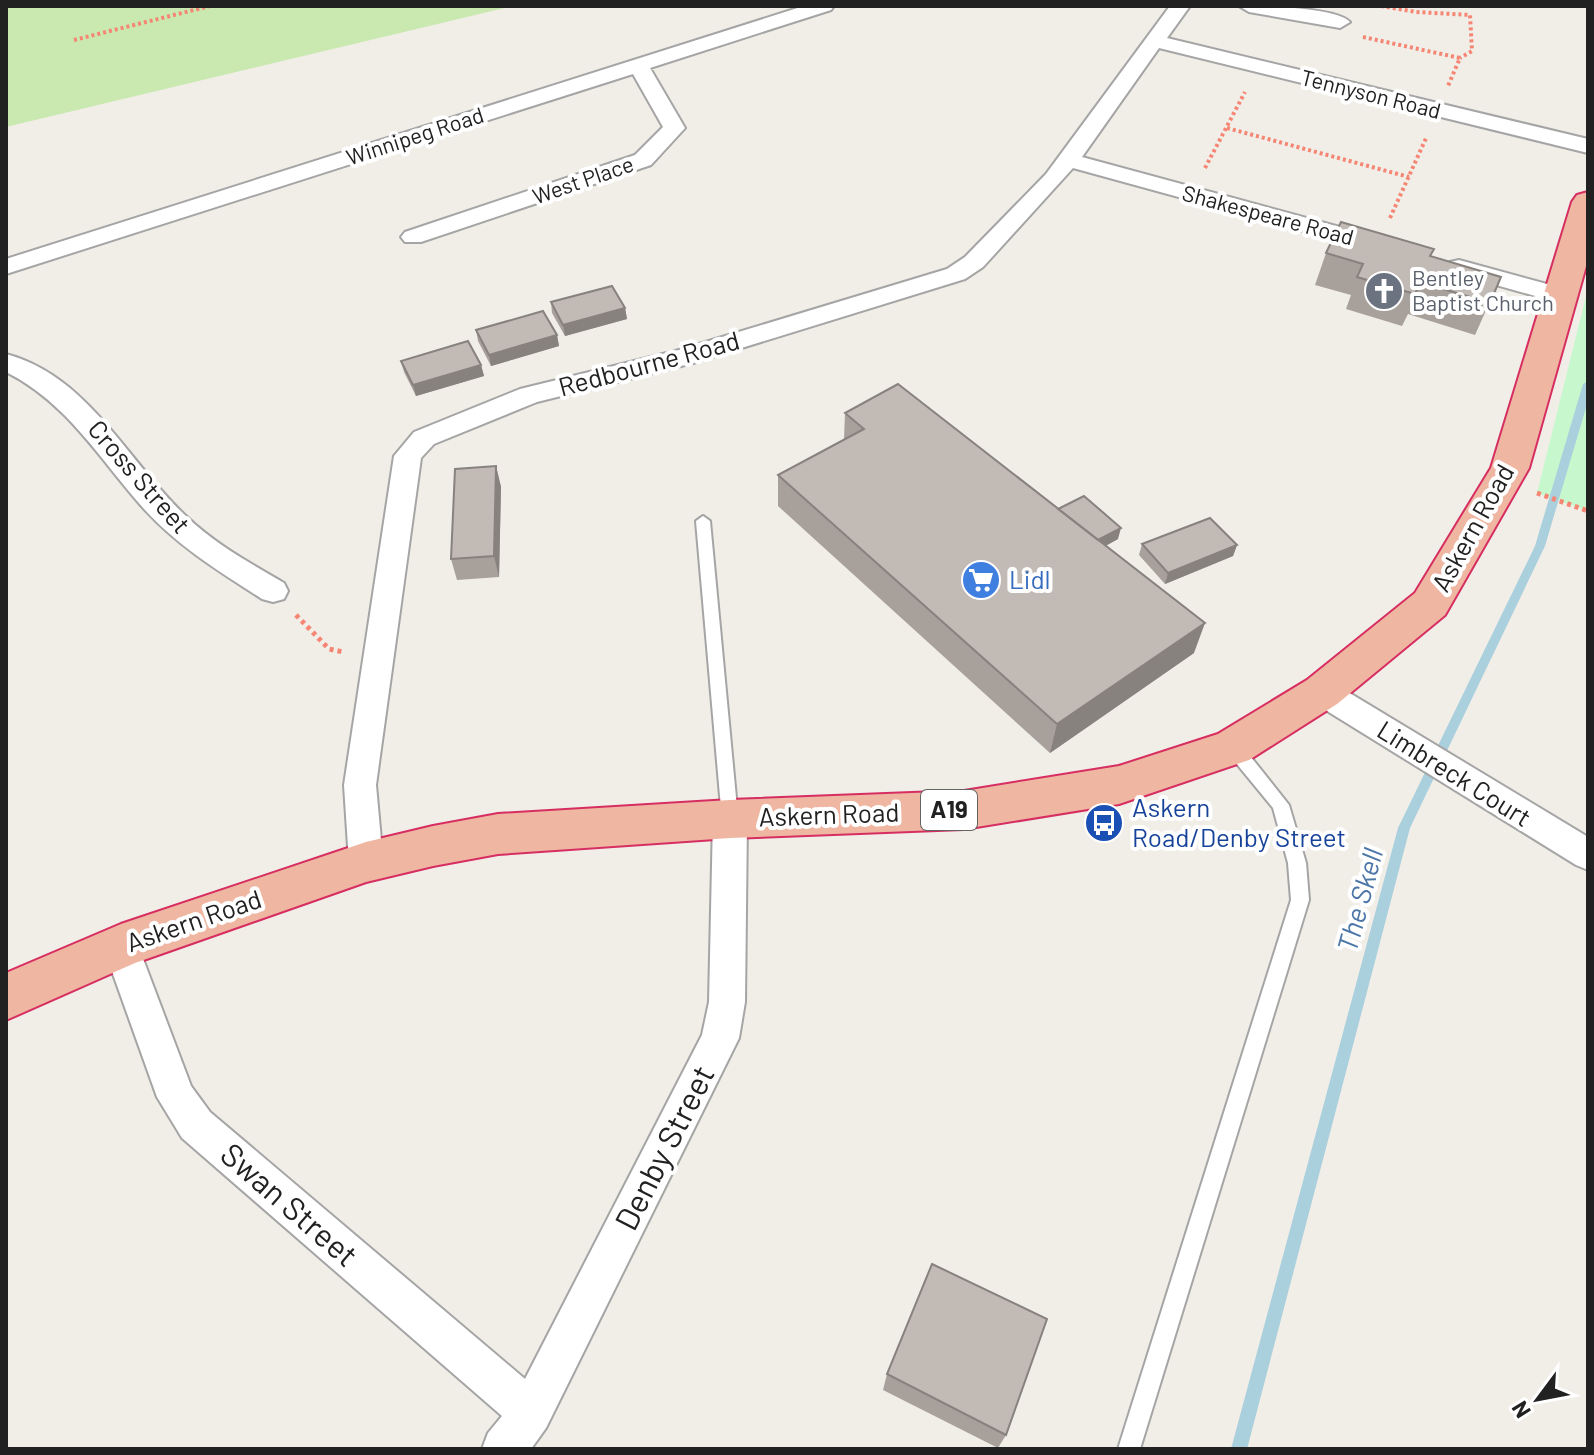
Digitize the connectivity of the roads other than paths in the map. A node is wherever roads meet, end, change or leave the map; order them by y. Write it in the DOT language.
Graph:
graph roads {
  1 [pos="824,6"];
  2 [pos="1180,6"];
  3 [pos="1249,6"];
  4 [pos="1340,22"];
  5 [pos="1154,41"];
  6 [pos="638,65"];
  7 [pos="1588,146"];
  8 [pos="1069,160"];
  9 [pos="1588,202"];
  10 [pos="413,237"];
  11 [pos="1386,247"];
  12 [pos="1439,261"];
  13 [pos="6,267"];
  14 [pos="1560,295"];
  15 [pos="6,362"];
  16 [pos="703,521"];
  17 [pos="273,591"];
  18 [pos="1322,692"];
  19 [pos="1233,747"];
  20 [pos="730,819"];
  21 [pos="1588,855"];
  22 [pos="366,862"];
  23 [pos="121,946"];
  24 [pos="6,997"];
  25 [pos="531,1413"];
  26 [pos="504,1449"];
  27 [pos="1129,1449"];
  1 -- 6 [label="street, Winnipeg Road"];
  2 -- 5 [label="street, Redbourne Road"];
  3 -- 4 [label="street"];
  5 -- 7 [label="street, Tennyson Road"];
  5 -- 8 [label="street, Redbourne Road"];
  6 -- 10 [label="street, West Place"];
  6 -- 13 [label="street, Winnipeg Road"];
  8 -- 11 [label="street, Shakespeare Road"];
  8 -- 22 [label="street, Redbourne Road"];
  9 -- 14 [label="highway, Askern Road / A19"];
  12 -- 14 [label="street"];
  14 -- 18 [label="highway, Askern Road / A19"];
  15 -- 17 [label="street, Cross Street"];
  16 -- 20 [label="lane"];
  18 -- 19 [label="highway, Askern Road / A19"];
  18 -- 21 [label="street, Limbreck Court"];
  19 -- 20 [label="highway, Askern Road / A19"];
  19 -- 27 [label="lane"];
  20 -- 22 [label="highway, Askern Road / A19"];
  20 -- 25 [label="street, Denby Street"];
  22 -- 23 [label="highway, Askern Road / A19"];
  23 -- 24 [label="highway, Askern Road / A19"];
  23 -- 25 [label="street, Swan Street"];
  25 -- 26 [label="street, Denby Street"];
}
